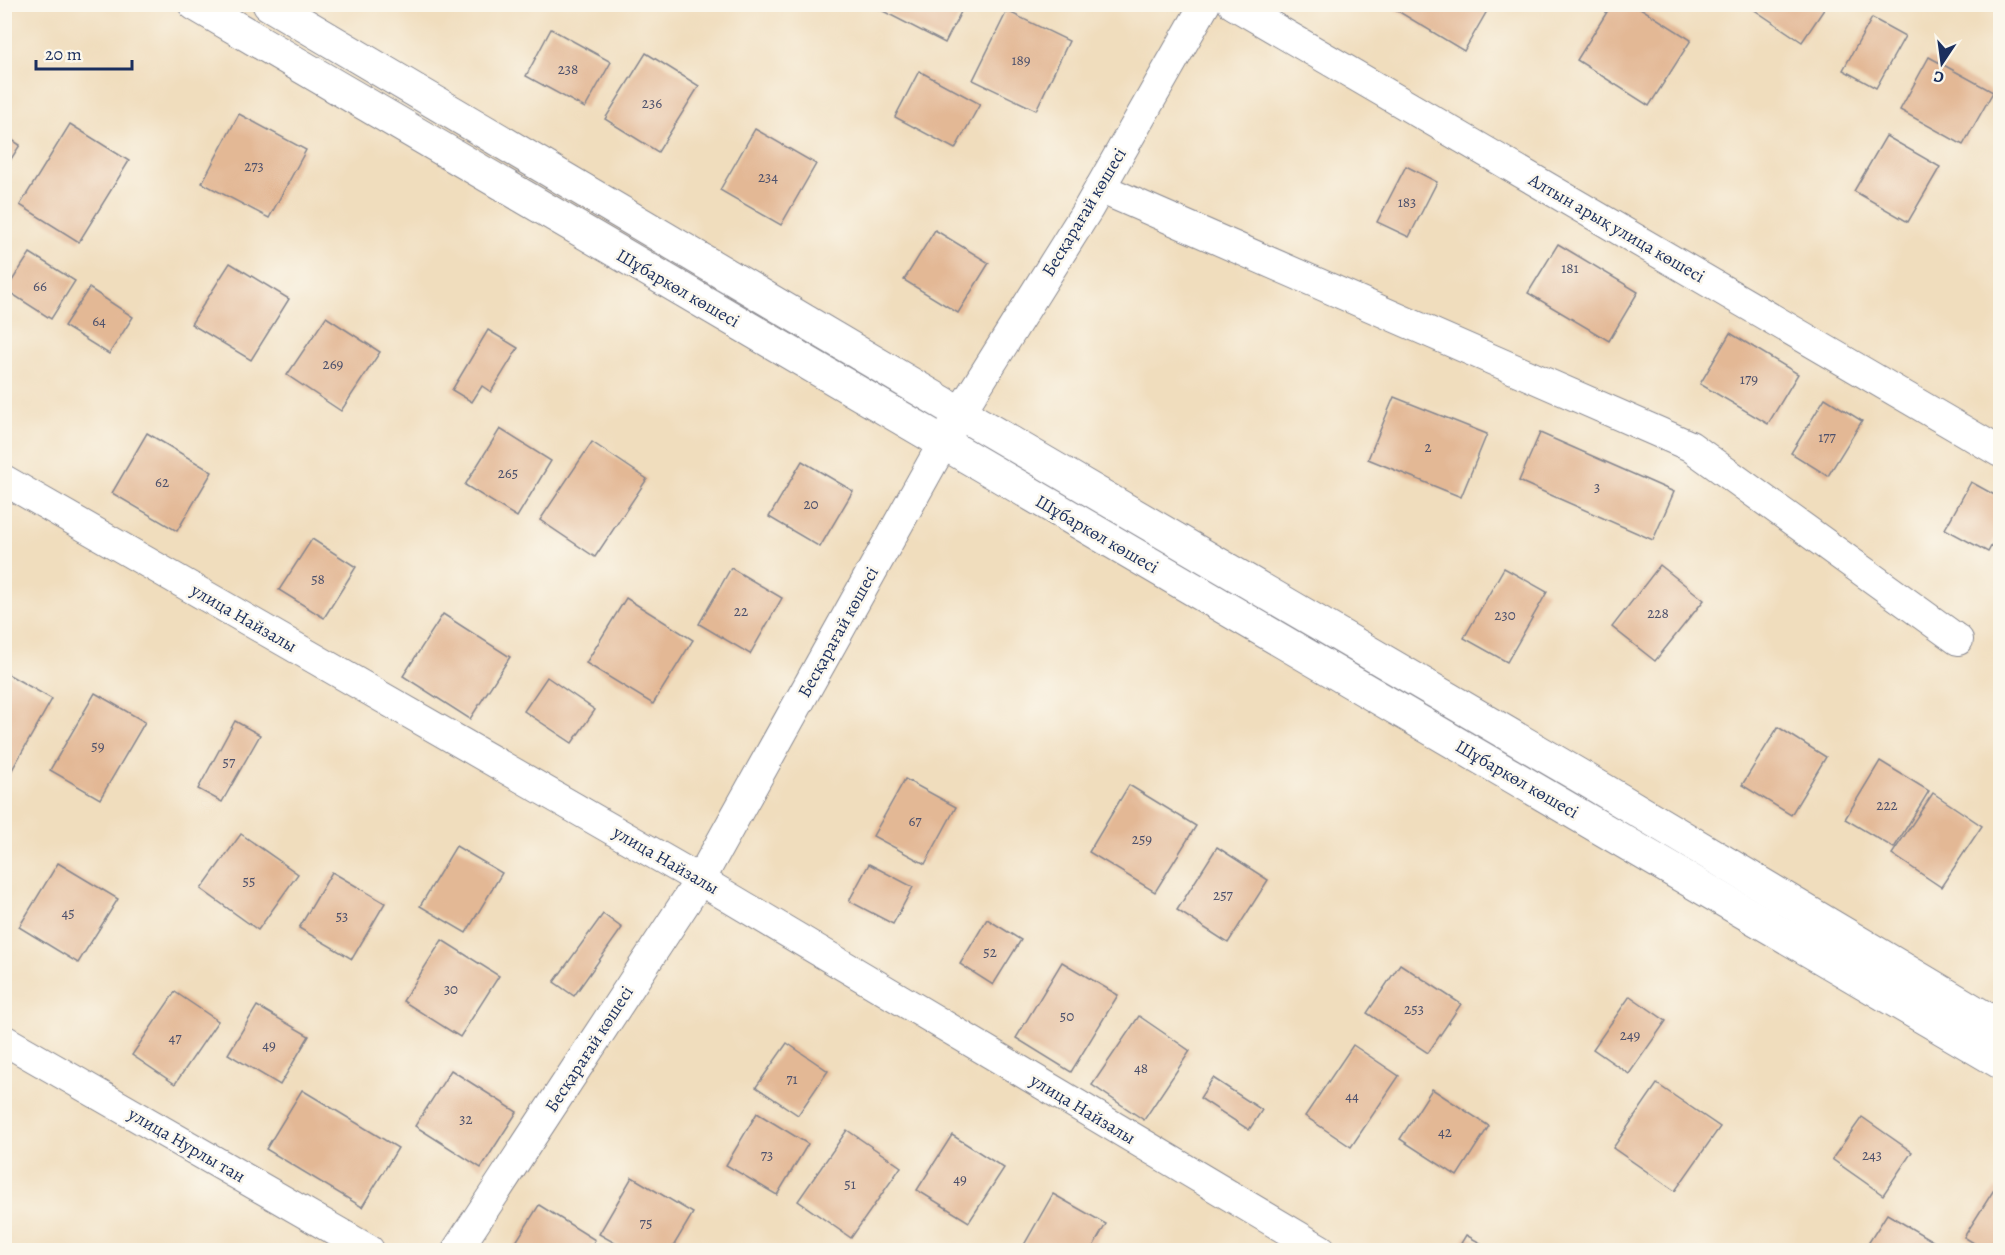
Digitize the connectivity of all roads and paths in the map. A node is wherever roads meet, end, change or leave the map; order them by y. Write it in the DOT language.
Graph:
graph roads {
  1 [pos="195,4"];
  2 [pos="269,4"];
  3 [pos="1205,4"];
  4 [pos="1233,4"];
  5 [pos="1100,188"];
  6 [pos="960,413"];
  7 [pos="943,444"];
  8 [pos="2001,452"];
  9 [pos="4,480"];
  10 [pos="1958,640"];
  11 [pos="700,880"];
  12 [pos="2001,1027"];
  13 [pos="4,1040"];
  14 [pos="2001,1062"];
  15 [pos="369,1251"];
  16 [pos="457,1251"];
  17 [pos="1321,1251"];
  1 -- 7 [label="street, Шұбаркөл көшесі"];
  2 -- 6 [label="street, Шұбаркөл көшесі"];
  3 -- 5 [label="street, Бесқарағай көшесі"];
  4 -- 8 [label="street, Алтын арық улица көшесі"];
  5 -- 6 [label="street, Бесқарағай көшесі"];
  5 -- 10 [label="street"];
  6 -- 7 [label="street, Бесқарағай көшесі"];
  6 -- 12 [label="street, Шұбаркөл көшесі"];
  7 -- 11 [label="street, Бесқарағай көшесі"];
  7 -- 14 [label="street, Шұбаркөл көшесі"];
  9 -- 11 [label="street, улица Найзалы"];
  11 -- 16 [label="street, Бесқарағай көшесі"];
  11 -- 17 [label="street, улица Найзалы"];
  13 -- 15 [label="street, улица Нурлы тан"];
}
